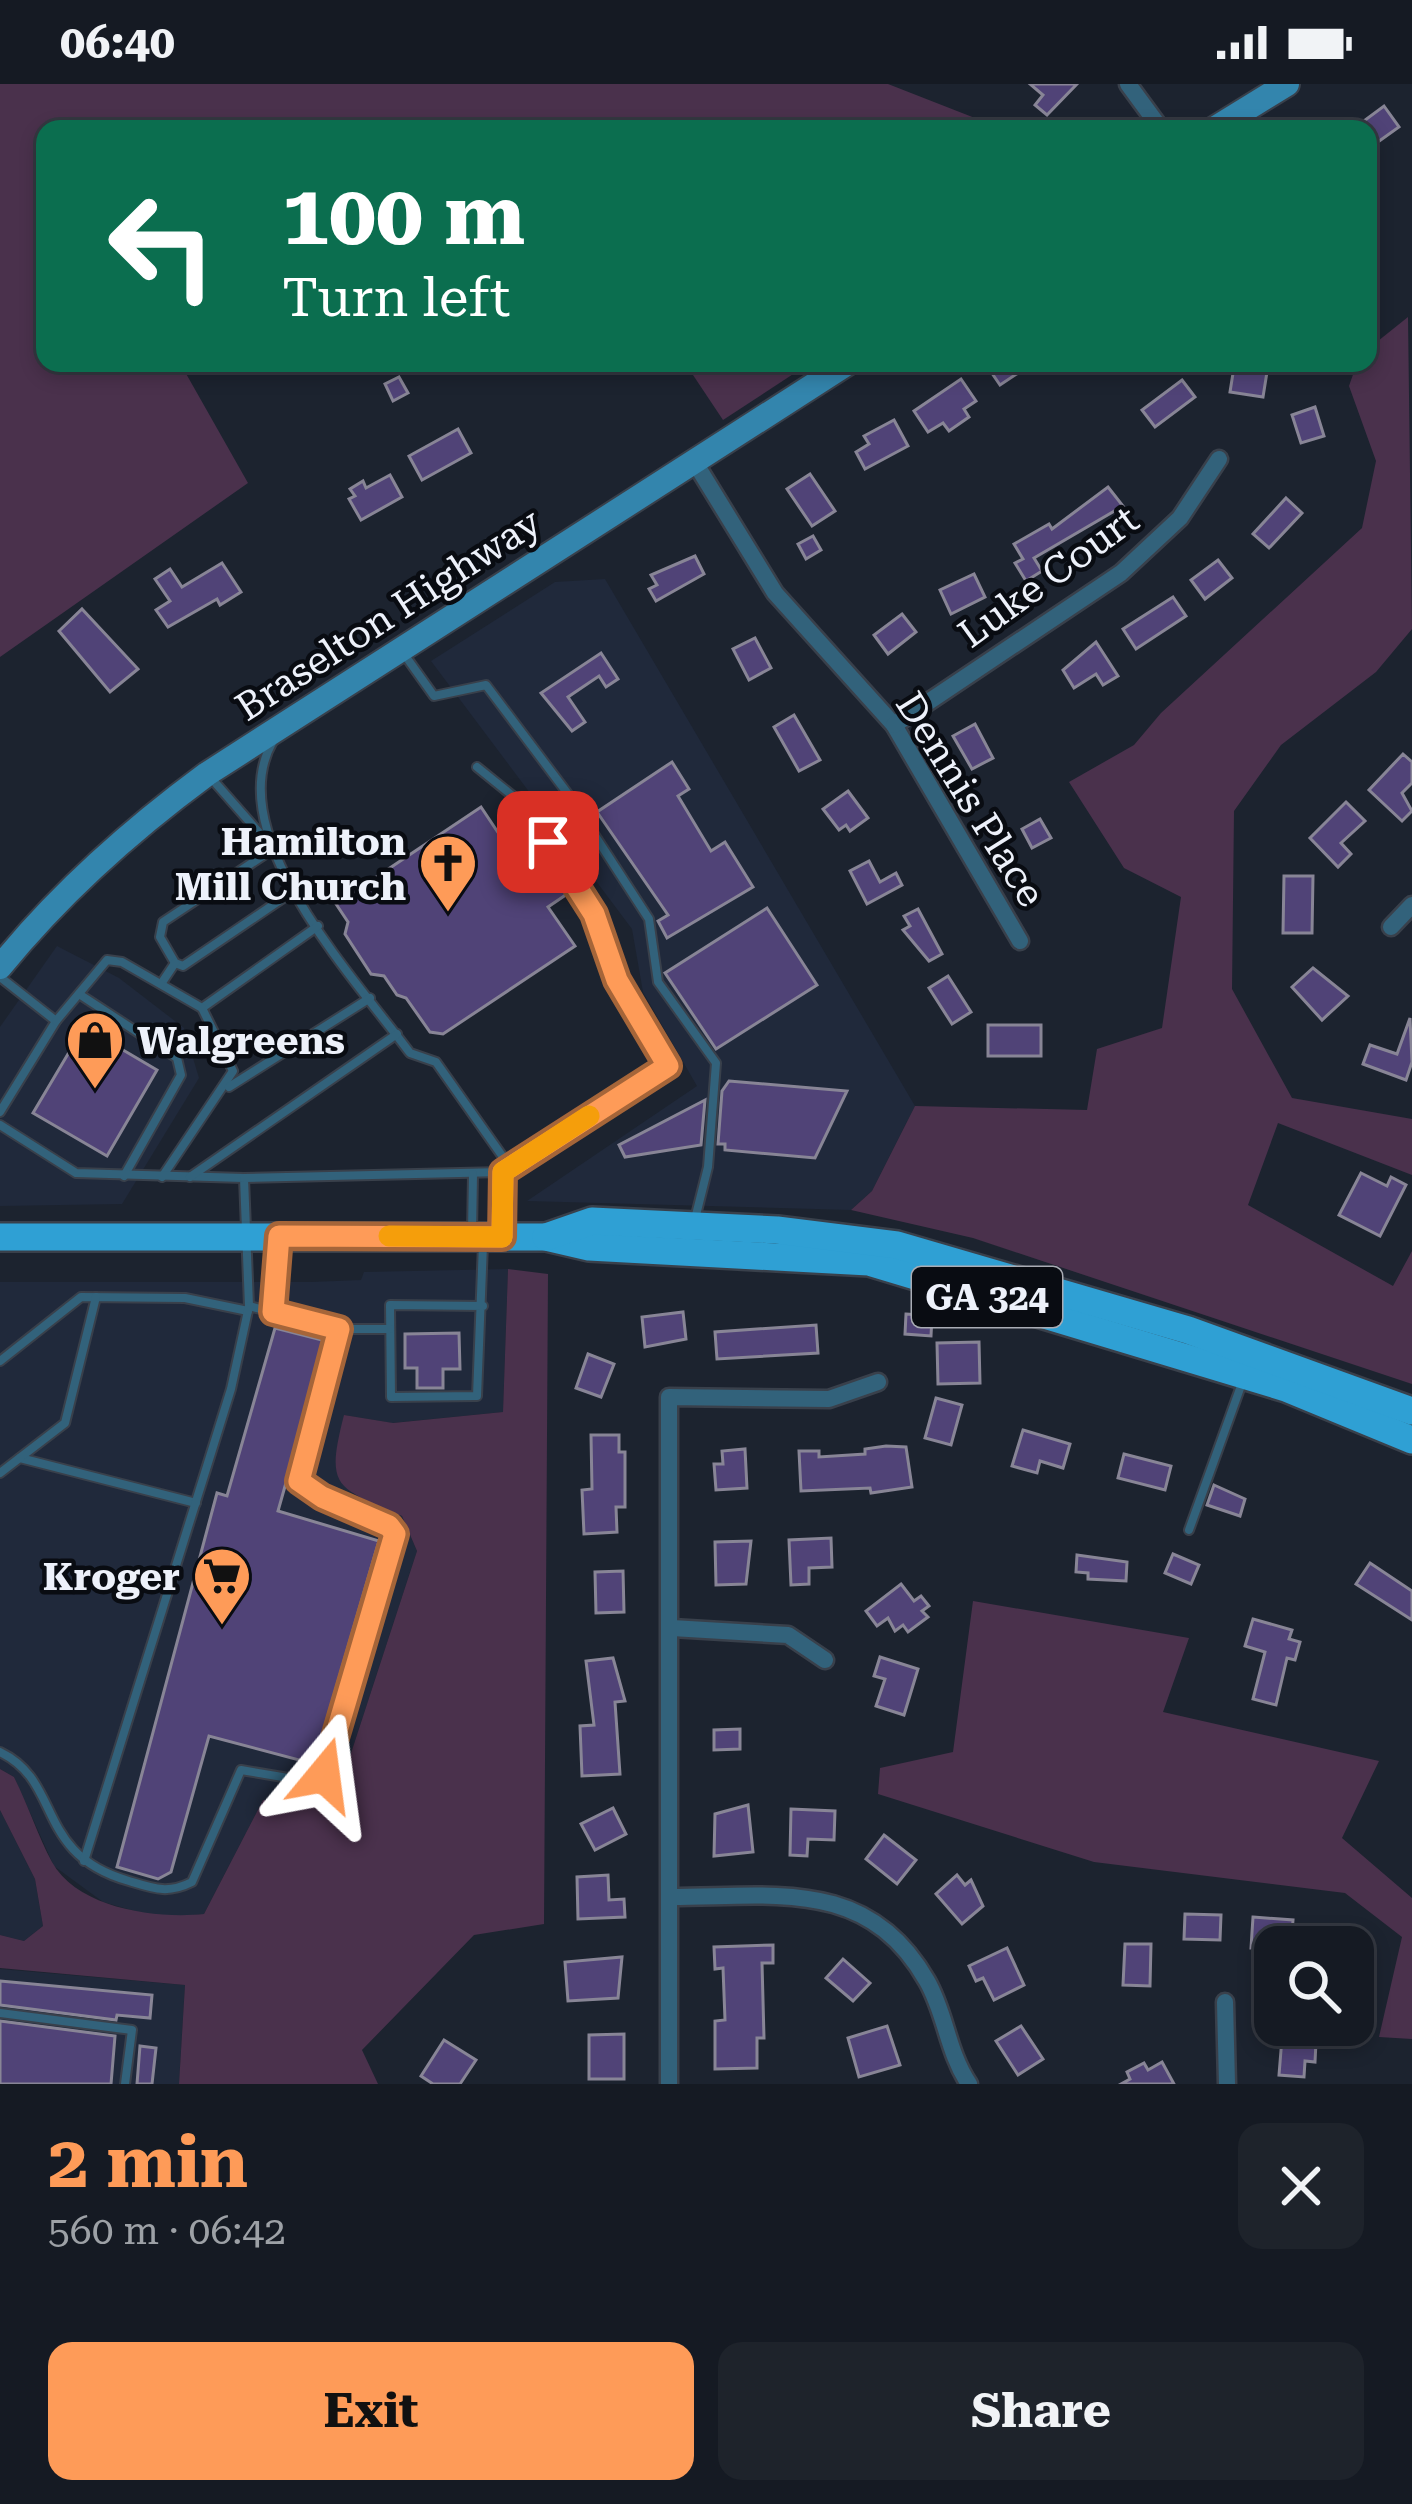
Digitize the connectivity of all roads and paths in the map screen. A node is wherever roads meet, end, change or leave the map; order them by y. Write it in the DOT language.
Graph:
graph roads {
  1 [pos="1128,84"];
  2 [pos="1287,84"];
  3 [pos="1154,120"];
  4 [pos="1229,120"];
  5 [pos="834,372"];
  6 [pos="1219,459"];
  7 [pos="694,461"];
  8 [pos="400,648"];
  9 [pos="283,724"];
  10 [pos="895,725"];
  11 [pos="477,766"];
  12 [pos="207,774"];
  13 [pos="273,849"];
  14 [pos="292,892"];
  15 [pos="1412,905"];
  16 [pos="318,926"];
  17 [pos="1391,927"];
  18 [pos="1021,941"];
  19 [pos="179,964"];
  20 [pos="0,967"];
  21 [pos="0,977"];
  22 [pos="161,984"];
  23 [pos="79,994"];
  24 [pos="370,998"];
  25 [pos="202,1008"];
  26 [pos="56,1022"];
  27 [pos="397,1034"];
  28 [pos="226,1090"];
  29 [pos="0,1112"];
  30 [pos="0,1125"];
  31 [pos="507,1169"];
  32 [pos="473,1174"];
  33 [pos="123,1178"];
  34 [pos="161,1178"];
  35 [pos="189,1178"];
  36 [pos="244,1178"];
  37 [pos="0,1224"];
  38 [pos="694,1226"];
  39 [pos="246,1236"];
  40 [pos="279,1236"];
  41 [pos="486,1236"];
  42 [pos="0,1237"];
  43 [pos="57,1237"];
  44 [pos="546,1237"];
  45 [pos="95,1297"];
  46 [pos="483,1306"];
  47 [pos="249,1309"];
  48 [pos="273,1312"];
  49 [pos="339,1329"];
  50 [pos="390,1329"];
  51 [pos="0,1336"];
  52 [pos="9,1351"];
  53 [pos="0,1361"];
  54 [pos="1245,1376"];
  55 [pos="878,1382"];
  56 [pos="1412,1411"];
  57 [pos="1412,1440"];
  58 [pos="20,1458"];
  59 [pos="0,1473"];
  60 [pos="196,1503"];
  61 [pos="1190,1530"];
  62 [pos="673,1628"];
  63 [pos="825,1660"];
  64 [pos="0,1752"];
  65 [pos="84,1861"];
  66 [pos="670,1897"];
  67 [pos="1225,2002"];
  68 [pos="0,2013"];
  69 [pos="124,2084"];
  70 [pos="668,2084"];
  71 [pos="969,2084"];
  72 [pos="1227,2084"];
  1 -- 3 [label="street"];
  2 -- 4 [label="main road"];
  5 -- 7 [label="main road, Braselton Highway"];
  6 -- 10 [label="street, Luke Court"];
  7 -- 8 [label="main road, Braselton Highway"];
  7 -- 10 [label="street, Dennis Place"];
  8 -- 9 [label="main road, Braselton Highway"];
  8 -- 38 [label="lane"];
  9 -- 12 [label="main road, Braselton Highway"];
  9 -- 13 [label="lane"];
  10 -- 18 [label="street, Dennis Place"];
  11 -- 31 [label="lane"];
  12 -- 13 [label="lane"];
  12 -- 20 [label="main road, Braselton Highway"];
  13 -- 14 [label="lane"];
  13 -- 19 [label="lane"];
  14 -- 16 [label="lane"];
  14 -- 19 [label="lane"];
  15 -- 17 [label="street"];
  16 -- 24 [label="lane"];
  16 -- 25 [label="lane"];
  19 -- 22 [label="lane"];
  21 -- 26 [label="lane"];
  22 -- 23 [label="lane"];
  22 -- 25 [label="lane"];
  23 -- 26 [label="lane"];
  23 -- 33 [label="lane"];
  24 -- 27 [label="lane"];
  24 -- 28 [label="lane"];
  25 -- 28 [label="lane"];
  26 -- 29 [label="lane"];
  27 -- 31 [label="lane"];
  27 -- 35 [label="lane"];
  28 -- 34 [label="lane"];
  30 -- 33 [label="lane"];
  31 -- 32 [label="lane"];
  31 -- 41 [label="lane"];
  32 -- 36 [label="lane"];
  32 -- 41 [label="lane"];
  33 -- 34 [label="lane"];
  34 -- 35 [label="lane"];
  35 -- 36 [label="lane"];
  36 -- 39 [label="lane"];
  37 -- 43 [label="main road"];
  38 -- 44 [label="main road, GA 324"];
  38 -- 56 [label="main road, GA 324"];
  39 -- 40 [label="main road"];
  39 -- 43 [label="main road"];
  39 -- 47 [label="lane"];
  40 -- 41 [label="main road"];
  40 -- 48 [label="lane"];
  41 -- 44 [label="main road"];
  41 -- 46 [label="lane"];
  42 -- 43 [label="main road"];
  44 -- 54 [label="main road, GA 324"];
  45 -- 47 [label="lane"];
  45 -- 52 [label="lane"];
  45 -- 58 [label="lane"];
  46 -- 50 [label="lane"];
  46 -- 50 [label="lane"];
  47 -- 48 [label="lane"];
  47 -- 60 [label="lane"];
  48 -- 49 [label="lane"];
  49 -- 50 [label="lane"];
  49 -- 65 [label="lane"];
  51 -- 52 [label="lane"];
  52 -- 53 [label="lane"];
  54 -- 57 [label="main road, GA 324"];
  54 -- 61 [label="lane"];
  55 -- 62 [label="street"];
  58 -- 59 [label="lane"];
  58 -- 60 [label="lane"];
  60 -- 65 [label="lane"];
  62 -- 63 [label="street"];
  62 -- 66 [label="street"];
  64 -- 65 [label="lane"];
  66 -- 70 [label="street"];
  66 -- 71 [label="street"];
  67 -- 72 [label="street"];
  68 -- 69 [label="lane"];
}
